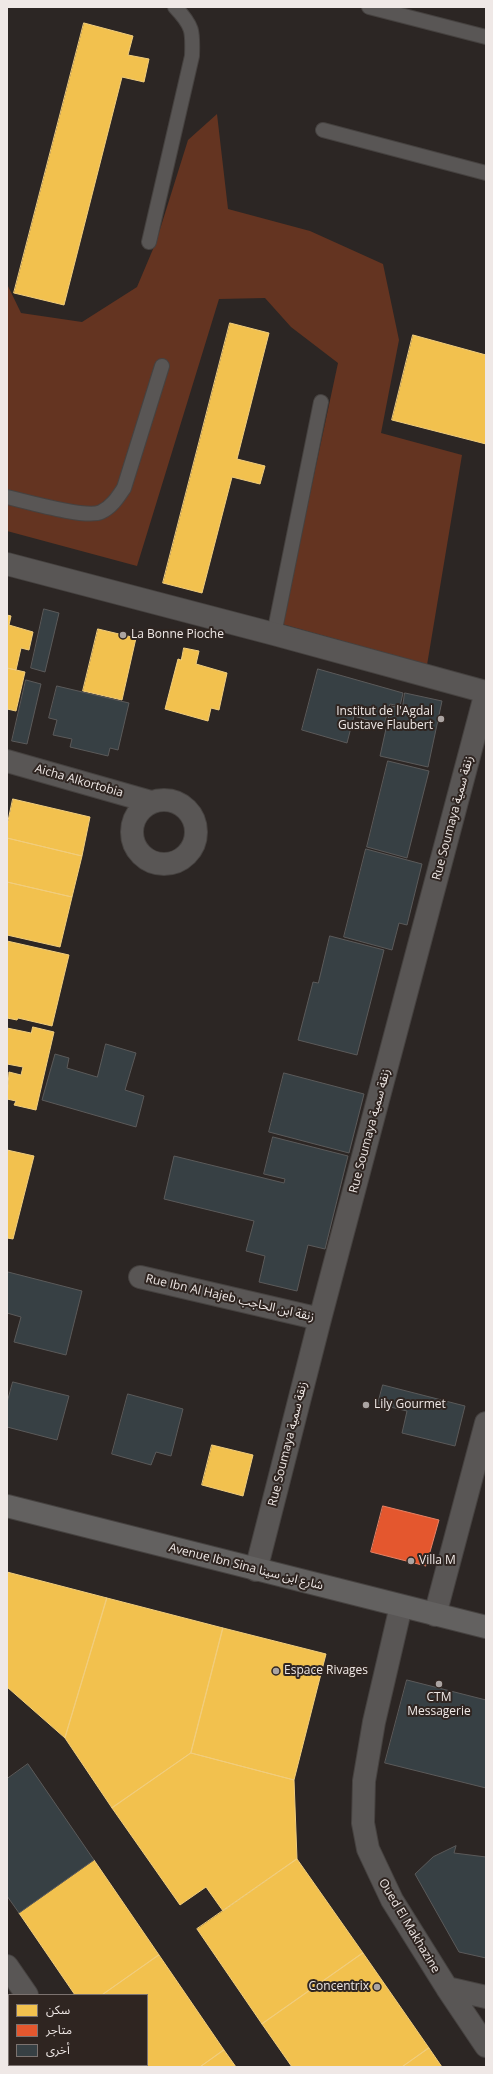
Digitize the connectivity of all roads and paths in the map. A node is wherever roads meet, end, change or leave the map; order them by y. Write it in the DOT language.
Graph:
graph roads {
  1 [pos="175,7"];
  2 [pos="369,7"];
  3 [pos="486,37"];
  4 [pos="323,130"];
  5 [pos="486,173"];
  6 [pos="149,242"];
  7 [pos="162,366"];
  8 [pos="321,402"];
  9 [pos="7,497"];
  10 [pos="7,564"];
  11 [pos="274,634"];
  12 [pos="486,692"];
  13 [pos="7,761"];
  14 [pos="151,802"];
  15 [pos="140,1277"];
  16 [pos="320,1319"];
  17 [pos="486,1423"];
  18 [pos="7,1506"];
  19 [pos="256,1570"];
  20 [pos="401,1606"];
  21 [pos="435,1615"];
  22 [pos="486,1627"];
  23 [pos="7,1966"];
  24 [pos="447,1988"];
  25 [pos="26,1994"];
  26 [pos="486,1997"];
  27 [pos="486,2046"];
  1 -- 6 [label="lane"];
  2 -- 3 [label="lane"];
  4 -- 5 [label="lane"];
  7 -- 9 [label="lane"];
  8 -- 11 [label="lane"];
  10 -- 11 [label="street"];
  11 -- 12 [label="street"];
  12 -- 16 [label="street, Rue Soumaya زنقة سمية"];
  13 -- 14 [label="street, Aicha Alkortobia"];
  15 -- 16 [label="street, Rue Ibn Al Hajeb زنقة ابن الحاجب"];
  16 -- 19 [label="street, Rue Soumaya زنقة سمية"];
  17 -- 21 [label="street"];
  18 -- 19 [label="main road, Avenue Ibn Sina شارع ابن سينا"];
  19 -- 20 [label="main road, Avenue Ibn Sina شارع ابن سينا"];
  20 -- 21 [label="main road, Avenue Ibn Sina شارع ابن سينا"];
  20 -- 24 [label="street, Oued El Makhazine"];
  21 -- 22 [label="main road, Avenue Ibn Sina شارع ابن سينا"];
  23 -- 25 [label="street"];
  24 -- 26 [label="street"];
  24 -- 27 [label="street, Oued El Makhazine"];
}
